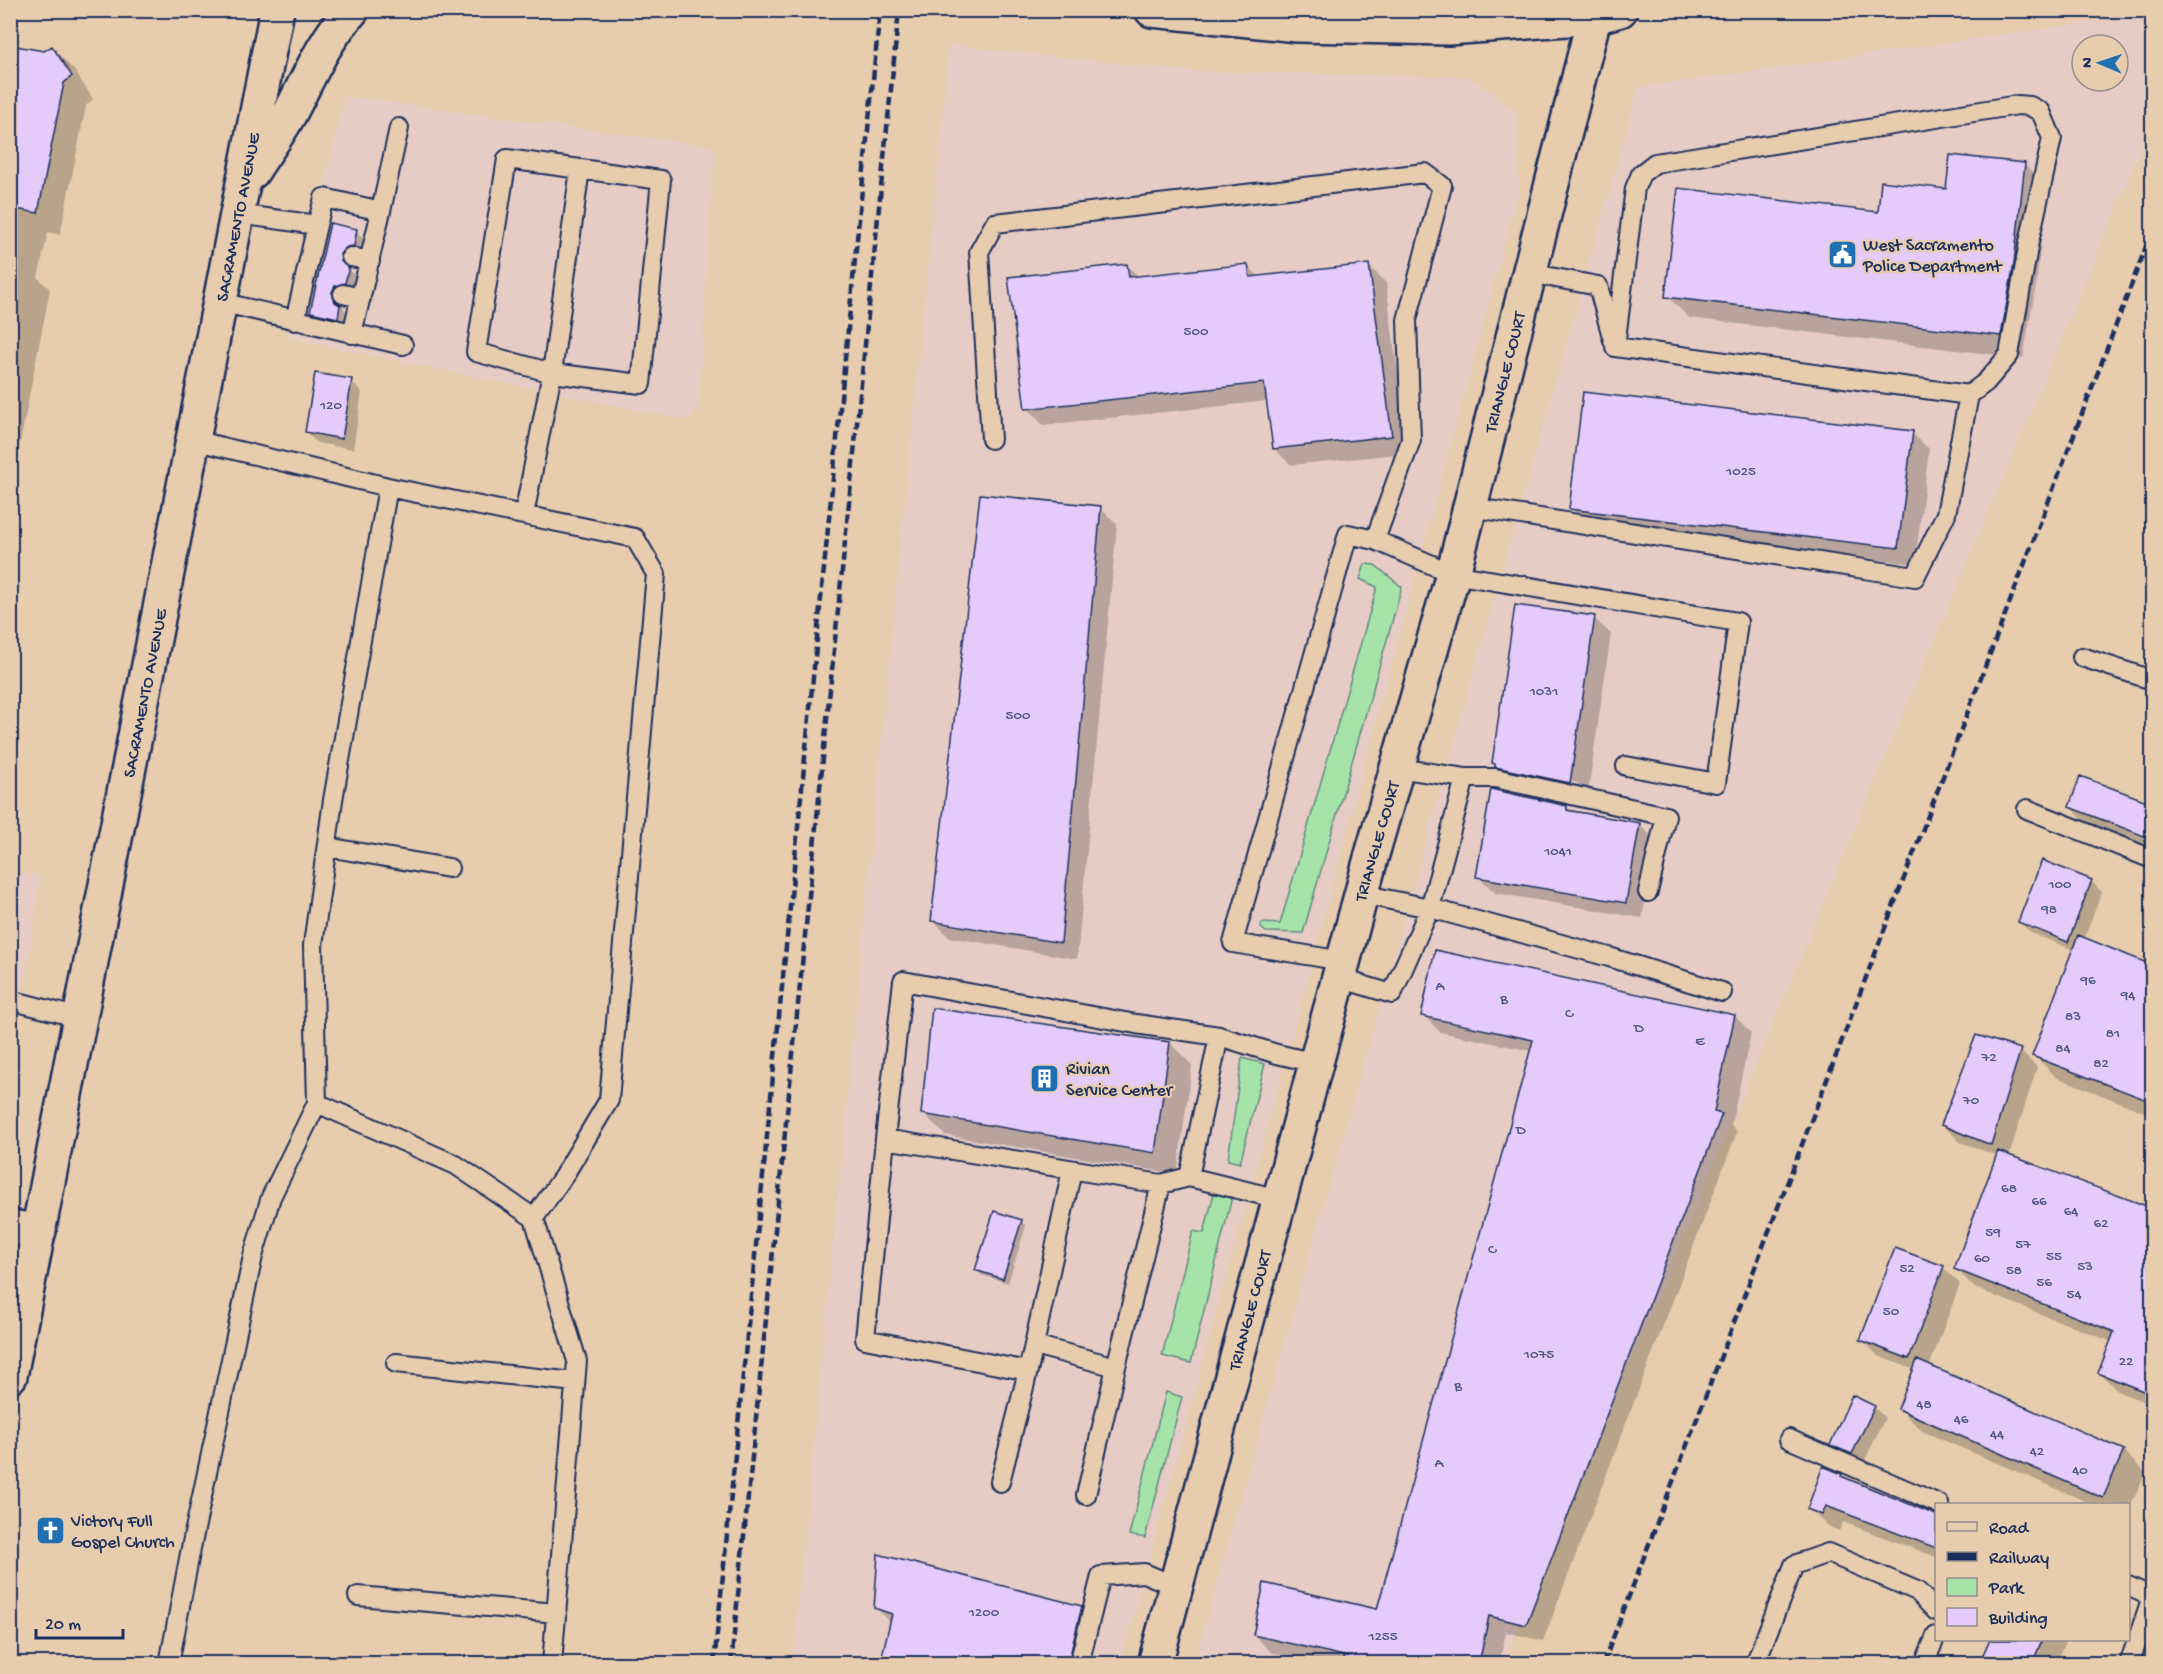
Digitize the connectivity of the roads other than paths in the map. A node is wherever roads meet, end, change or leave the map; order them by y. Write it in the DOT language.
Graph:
graph roads {
  1 [pos="277,10"];
  2 [pos="352,10"];
  3 [pos="1152,10"];
  4 [pos="1603,13"];
  5 [pos="399,128"];
  6 [pos="580,168"];
  7 [pos="240,200"];
  8 [pos="381,211"];
  9 [pos="317,225"];
  10 [pos="351,257"];
  11 [pos="370,261"];
  12 [pos="1529,273"];
  13 [pos="343,294"];
  14 [pos="361,298"];
  15 [pos="220,302"];
  16 [pos="295,321"];
  17 [pos="352,334"];
  18 [pos="403,345"];
  19 [pos="1615,347"];
  20 [pos="552,373"];
  21 [pos="1969,395"];
  22 [pos="991,439"];
  23 [pos="193,440"];
  24 [pos="388,487"];
  25 [pos="1470,507"];
  26 [pos="524,515"];
  27 [pos="1375,540"];
  28 [pos="1453,573"];
  29 [pos="2082,657"];
  30 [pos="2152,680"];
  31 [pos="1626,766"];
  32 [pos="1397,768"];
  33 [pos="1465,778"];
  34 [pos="2027,809"];
  35 [pos="327,847"];
  36 [pos="2152,859"];
  37 [pos="449,868"];
  38 [pos="1648,892"];
  39 [pos="1361,894"];
  40 [pos="1430,908"];
  41 [pos="1341,970"];
  42 [pos="1722,992"];
  43 [pos="10,999"];
  44 [pos="80,1017"];
  45 [pos="1219,1036"];
  46 [pos="1316,1063"];
  47 [pos="317,1103"];
  48 [pos="885,1139"];
  49 [pos="1072,1170"];
  50 [pos="1189,1177"];
  51 [pos="1161,1184"];
  52 [pos="1279,1198"];
  53 [pos="534,1218"];
  54 [pos="25,1229"];
  55 [pos="18,1299"];
  56 [pos="1034,1345"];
  57 [pos="396,1363"];
  58 [pos="1116,1367"];
  59 [pos="1028,1371"];
  60 [pos="10,1376"];
  61 [pos="575,1382"];
  62 [pos="1789,1439"];
  63 [pos="1000,1482"];
  64 [pos="1086,1495"];
  65 [pos="1938,1503"];
  66 [pos="1175,1586"];
  67 [pos="2130,1587"];
  68 [pos="358,1596"];
  69 [pos="2152,1597"];
  70 [pos="1935,1610"];
  71 [pos="556,1613"];
  72 [pos="1935,1637"];
  73 [pos="170,1664"];
  74 [pos="552,1664"];
  75 [pos="1079,1664"];
  76 [pos="1155,1664"];
  77 [pos="1755,1664"];
  78 [pos="1924,1664"];
  79 [pos="2129,1664"];
  1 -- 7 [label="main road, SACRAMENTO AVENUE"];
  2 -- 7 [label="main road"];
  3 -- 4 [label="main road"];
  4 -- 12 [label="main road, TRIANGLE COURT"];
  5 -- 8 [label="lane"];
  6 -- 20 [label="lane"];
  6 -- 20 [label="lane"];
  6 -- 20 [label="lane"];
  7 -- 9 [label="lane"];
  7 -- 15 [label="main road, SACRAMENTO AVENUE"];
  8 -- 9 [label="lane"];
  8 -- 11 [label="lane"];
  9 -- 16 [label="lane"];
  10 -- 11 [label="lane"];
  11 -- 14 [label="lane"];
  12 -- 19 [label="lane"];
  12 -- 25 [label="main road, TRIANGLE COURT"];
  13 -- 14 [label="lane"];
  14 -- 17 [label="lane"];
  15 -- 16 [label="lane"];
  15 -- 23 [label="main road, SACRAMENTO AVENUE"];
  16 -- 17 [label="lane"];
  17 -- 18 [label="lane"];
  19 -- 21 [label="lane"];
  19 -- 21 [label="lane"];
  20 -- 26 [label="lane"];
  21 -- 25 [label="lane"];
  22 -- 27 [label="lane"];
  23 -- 24 [label="lane"];
  23 -- 44 [label="main road, SACRAMENTO AVENUE"];
  24 -- 26 [label="lane"];
  24 -- 35 [label="lane"];
  25 -- 28 [label="main road, TRIANGLE COURT"];
  26 -- 53 [label="lane"];
  27 -- 28 [label="lane"];
  27 -- 41 [label="lane"];
  28 -- 31 [label="lane"];
  28 -- 32 [label="main road, TRIANGLE COURT"];
  29 -- 30 [label="lane"];
  32 -- 33 [label="lane"];
  32 -- 39 [label="main road, TRIANGLE COURT"];
  33 -- 38 [label="lane"];
  33 -- 40 [label="lane"];
  34 -- 36 [label="lane"];
  35 -- 37 [label="lane"];
  35 -- 47 [label="lane"];
  39 -- 40 [label="lane"];
  39 -- 41 [label="main road, TRIANGLE COURT"];
  40 -- 41 [label="lane"];
  40 -- 42 [label="lane"];
  41 -- 46 [label="main road, TRIANGLE COURT"];
  43 -- 44 [label="lane"];
  44 -- 54 [label="main road, SACRAMENTO AVENUE"];
  45 -- 46 [label="lane"];
  45 -- 48 [label="lane"];
  45 -- 50 [label="lane"];
  46 -- 52 [label="main road, TRIANGLE COURT"];
  47 -- 53 [label="lane"];
  47 -- 73 [label="lane"];
  48 -- 49 [label="lane"];
  48 -- 59 [label="lane"];
  49 -- 51 [label="lane"];
  49 -- 56 [label="lane"];
  50 -- 51 [label="lane"];
  50 -- 52 [label="lane"];
  51 -- 58 [label="lane"];
  52 -- 66 [label="main road, TRIANGLE COURT"];
  53 -- 61 [label="lane"];
  54 -- 55 [label="main road, SACRAMENTO AVENUE"];
  55 -- 60 [label="main road, SACRAMENTO AVENUE"];
  56 -- 58 [label="lane"];
  56 -- 59 [label="lane"];
  57 -- 61 [label="lane"];
  58 -- 64 [label="lane"];
  59 -- 63 [label="lane"];
  61 -- 71 [label="lane"];
  62 -- 65 [label="lane"];
  66 -- 75 [label="lane"];
  66 -- 76 [label="main road, TRIANGLE COURT"];
  67 -- 69 [label="lane"];
  68 -- 71 [label="lane"];
  69 -- 79 [label="lane"];
  70 -- 77 [label="lane"];
  71 -- 74 [label="lane"];
  72 -- 78 [label="lane"];
}
